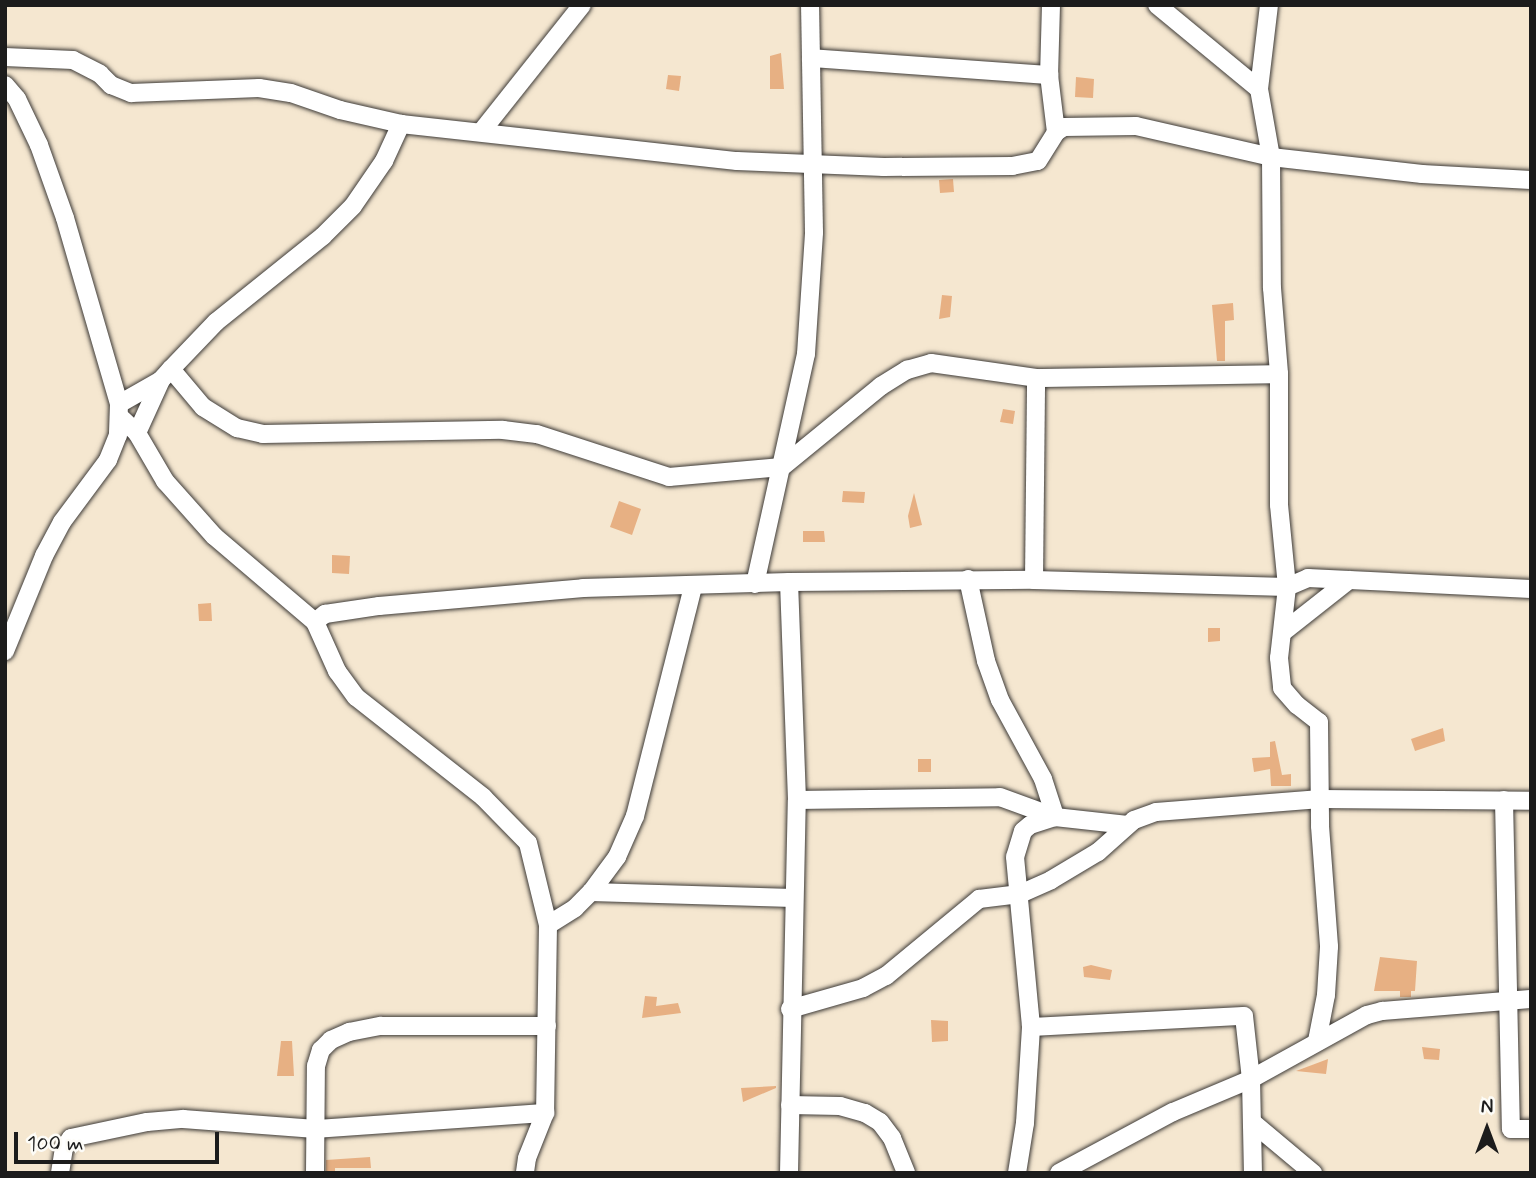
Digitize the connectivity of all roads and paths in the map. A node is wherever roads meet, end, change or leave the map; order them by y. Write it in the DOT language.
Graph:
graph roads {
  1 [pos="582,5"];
  2 [pos="810,5"];
  3 [pos="1051,5"];
  4 [pos="1157,5"];
  5 [pos="1269,5"];
  6 [pos="5,57"];
  7 [pos="811,58"];
  8 [pos="1049,75"];
  9 [pos="5,85"];
  10 [pos="1259,89"];
  11 [pos="401,124"];
  12 [pos="481,132"];
  13 [pos="1056,132"];
  14 [pos="1271,157"];
  15 [pos="813,165"];
  16 [pos="1531,180"];
  17 [pos="166,374"];
  18 [pos="1279,374"];
  19 [pos="1035,378"];
  20 [pos="118,410"];
  21 [pos="137,433"];
  22 [pos="782,467"];
  23 [pos="968,579"];
  24 [pos="1034,580"];
  25 [pos="1349,580"];
  26 [pos="789,582"];
  27 [pos="755,584"];
  28 [pos="693,586"];
  29 [pos="1287,587"];
  30 [pos="1531,589"];
  31 [pos="316,622"];
  32 [pos="1283,632"];
  33 [pos="5,651"];
  34 [pos="1320,799"];
  35 [pos="797,800"];
  36 [pos="1504,800"];
  37 [pos="1531,801"];
  38 [pos="1055,817"];
  39 [pos="1128,825"];
  40 [pos="591,892"];
  41 [pos="1020,894"];
  42 [pos="793,898"];
  43 [pos="548,925"];
  44 [pos="1531,999"];
  45 [pos="1508,1000"];
  46 [pos="790,1009"];
  47 [pos="547,1026"];
  48 [pos="1031,1027"];
  49 [pos="1317,1041"];
  50 [pos="1251,1079"];
  51 [pos="790,1105"];
  52 [pos="545,1113"];
  53 [pos="1252,1122"];
  54 [pos="316,1129"];
  55 [pos="1531,1129"];
  56 [pos="60,1173"];
  57 [pos="315,1173"];
  58 [pos="525,1173"];
  59 [pos="789,1173"];
  60 [pos="906,1173"];
  61 [pos="1017,1173"];
  62 [pos="1059,1173"];
  63 [pos="1253,1173"];
  64 [pos="1313,1173"];
  1 -- 12 [label="street"];
  2 -- 7 [label="street"];
  3 -- 8 [label="street"];
  4 -- 10 [label="street"];
  5 -- 10 [label="street"];
  6 -- 11 [label="street"];
  7 -- 8 [label="street"];
  7 -- 15 [label="street"];
  8 -- 13 [label="street"];
  9 -- 20 [label="street"];
  10 -- 14 [label="street"];
  11 -- 12 [label="street"];
  11 -- 17 [label="street"];
  12 -- 15 [label="street"];
  13 -- 14 [label="street"];
  13 -- 15 [label="street"];
  14 -- 16 [label="street"];
  14 -- 18 [label="street"];
  15 -- 22 [label="street"];
  17 -- 20 [label="street"];
  17 -- 21 [label="street"];
  17 -- 22 [label="street"];
  18 -- 19 [label="street"];
  18 -- 29 [label="street"];
  19 -- 22 [label="street"];
  19 -- 24 [label="street"];
  20 -- 21 [label="street"];
  20 -- 33 [label="street"];
  21 -- 31 [label="street"];
  22 -- 27 [label="street"];
  23 -- 24 [label="street"];
  23 -- 26 [label="street"];
  23 -- 38 [label="street"];
  24 -- 29 [label="street"];
  25 -- 29 [label="street"];
  25 -- 30 [label="street"];
  25 -- 32 [label="street"];
  26 -- 27 [label="street"];
  26 -- 35 [label="street"];
  27 -- 28 [label="street"];
  28 -- 31 [label="street"];
  28 -- 40 [label="street"];
  29 -- 32 [label="street"];
  31 -- 43 [label="street"];
  32 -- 34 [label="street"];
  34 -- 36 [label="street"];
  34 -- 39 [label="street"];
  34 -- 49 [label="street"];
  35 -- 38 [label="street"];
  35 -- 42 [label="street"];
  36 -- 37 [label="street"];
  36 -- 45 [label="street"];
  38 -- 39 [label="street"];
  38 -- 41 [label="street"];
  39 -- 41 [label="street"];
  40 -- 42 [label="street"];
  40 -- 43 [label="street"];
  41 -- 46 [label="street"];
  41 -- 48 [label="street"];
  42 -- 46 [label="street"];
  43 -- 47 [label="street"];
  44 -- 45 [label="street"];
  45 -- 49 [label="street"];
  45 -- 55 [label="street"];
  46 -- 51 [label="street"];
  47 -- 52 [label="street"];
  47 -- 54 [label="street"];
  48 -- 50 [label="street"];
  48 -- 61 [label="street"];
  49 -- 50 [label="street"];
  50 -- 53 [label="street"];
  50 -- 62 [label="street"];
  51 -- 59 [label="street"];
  51 -- 60 [label="street"];
  52 -- 54 [label="street"];
  52 -- 58 [label="street"];
  53 -- 63 [label="street"];
  53 -- 64 [label="street"];
  54 -- 56 [label="street"];
  54 -- 57 [label="street"];
}
